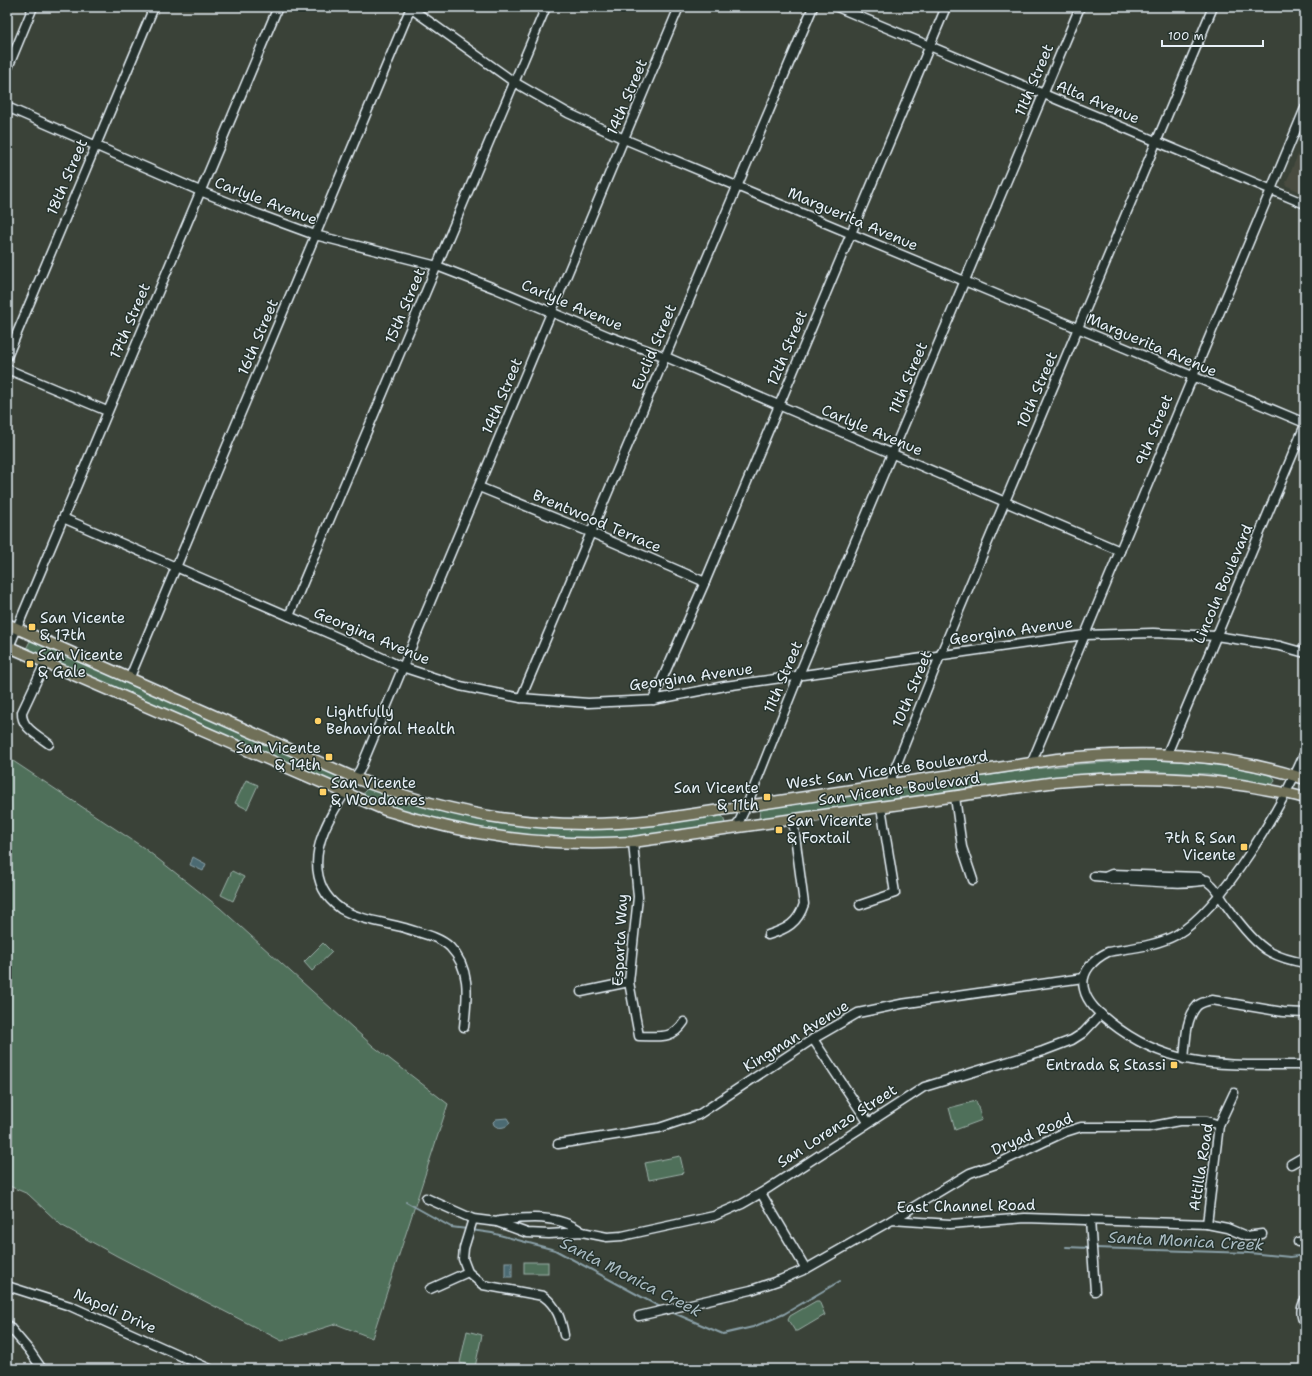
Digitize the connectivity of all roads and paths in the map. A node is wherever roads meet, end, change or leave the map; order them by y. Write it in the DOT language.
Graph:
graph roads {
  1 [pos="33,7"];
  2 [pos="154,7"];
  3 [pos="278,7"];
  4 [pos="411,7"];
  5 [pos="546,7"];
  6 [pos="679,7"];
  7 [pos="813,7"];
  8 [pos="837,7"];
  9 [pos="946,7"];
  10 [pos="1080,7"];
  11 [pos="1213,7"];
  12 [pos="929,46"];
  13 [pos="7,70"];
  14 [pos="514,82"];
  15 [pos="1044,94"];
  16 [pos="7,107"];
  17 [pos="1305,108"];
  18 [pos="624,139"];
  19 [pos="1157,142"];
  20 [pos="96,144"];
  21 [pos="738,186"];
  22 [pos="1271,189"];
  23 [pos="200,191"];
  24 [pos="1305,204"];
  25 [pos="851,234"];
  26 [pos="315,235"];
  27 [pos="437,266"];
  28 [pos="966,281"];
  29 [pos="552,312"];
  30 [pos="1078,330"];
  31 [pos="7,357"];
  32 [pos="666,357"];
  33 [pos="7,368"];
  34 [pos="1192,377"];
  35 [pos="779,405"];
  36 [pos="107,411"];
  37 [pos="1305,424"];
  38 [pos="891,453"];
  39 [pos="479,487"];
  40 [pos="1005,502"];
  41 [pos="63,518"];
  42 [pos="592,533"];
  43 [pos="1120,551"];
  44 [pos="176,567"];
  45 [pos="704,582"];
  46 [pos="289,616"];
  47 [pos="7,624"];
  48 [pos="17,628"];
  49 [pos="1084,635"];
  50 [pos="1216,636"];
  51 [pos="8,647"];
  52 [pos="1305,653"];
  53 [pos="940,656"];
  54 [pos="45,663"];
  55 [pos="402,668"];
  56 [pos="130,677"];
  57 [pos="798,677"];
  58 [pos="521,698"];
  59 [pos="653,700"];
  60 [pos="49,744"];
  61 [pos="1305,752"];
  62 [pos="1167,754"];
  63 [pos="1031,764"];
  64 [pos="1295,775"];
  65 [pos="355,778"];
  66 [pos="1305,779"];
  67 [pos="891,785"];
  68 [pos="344,793"];
  69 [pos="1286,793"];
  70 [pos="955,797"];
  71 [pos="1305,798"];
  72 [pos="747,805"];
  73 [pos="881,807"];
  74 [pos="793,820"];
  75 [pos="736,828"];
  76 [pos="633,842"];
  77 [pos="1094,876"];
  78 [pos="973,880"];
  79 [pos="1219,894"];
  80 [pos="860,905"];
  81 [pos="768,935"];
  82 [pos="1305,963"];
  83 [pos="1083,978"];
  84 [pos="629,982"];
  85 [pos="581,992"];
  86 [pos="1305,1013"];
  87 [pos="1101,1014"];
  88 [pos="684,1022"];
  89 [pos="464,1027"];
  90 [pos="812,1039"];
  91 [pos="1184,1059"];
  92 [pos="1305,1065"];
  93 [pos="1234,1093"];
  94 [pos="868,1122"];
  95 [pos="1219,1125"];
  96 [pos="558,1144"];
  97 [pos="1305,1156"];
  98 [pos="1291,1164"];
  99 [pos="761,1193"];
  100 [pos="426,1198"];
  101 [pos="474,1219"];
  102 [pos="892,1220"];
  103 [pos="1090,1220"];
  104 [pos="497,1222"];
  105 [pos="1207,1224"];
  106 [pos="582,1232"];
  107 [pos="1262,1234"];
  108 [pos="806,1269"];
  109 [pos="468,1272"];
  110 [pos="7,1286"];
  111 [pos="430,1289"];
  112 [pos="1095,1291"];
  113 [pos="1305,1300"];
  114 [pos="639,1316"];
  115 [pos="7,1324"];
  116 [pos="1305,1324"];
  117 [pos="564,1335"];
  118 [pos="42,1369"];
  119 [pos="210,1369"];
  1 -- 13 [label="street"];
  2 -- 20 [label="street, 18th Street"];
  3 -- 23 [label="street, 17th Street"];
  4 -- 14 [label="street, Marguerita Avenue"];
  4 -- 26 [label="street, 16th Street"];
  5 -- 14 [label="street, 15th Street"];
  6 -- 18 [label="street, 14th Street"];
  7 -- 21 [label="street, Euclid Street"];
  8 -- 12 [label="street, Alta Avenue"];
  9 -- 12 [label="street, 12th Street"];
  10 -- 15 [label="street, 11th Street"];
  11 -- 19 [label="street, 10th Street"];
  12 -- 15 [label="street, Alta Avenue"];
  12 -- 25 [label="street, 12th Street"];
  14 -- 18 [label="street, Marguerita Avenue"];
  14 -- 27 [label="street, 15th Street"];
  15 -- 19 [label="street, Alta Avenue"];
  15 -- 28 [label="street, 11th Street"];
  16 -- 20 [label="street, Carlyle Avenue"];
  17 -- 22 [label="street, 9th Street"];
  18 -- 21 [label="street, Marguerita Avenue"];
  18 -- 29 [label="street, 14th Street"];
  19 -- 22 [label="street, Alta Avenue"];
  19 -- 30 [label="street, 10th Street"];
  20 -- 23 [label="street, Carlyle Avenue"];
  20 -- 31 [label="street, 18th Street"];
  21 -- 25 [label="street, Marguerita Avenue"];
  21 -- 32 [label="street, Euclid Street"];
  22 -- 24 [label="street, Alta Avenue"];
  22 -- 34 [label="street, 9th Street"];
  23 -- 26 [label="street, Carlyle Avenue"];
  23 -- 36 [label="street, 17th Street"];
  25 -- 28 [label="street, Marguerita Avenue"];
  25 -- 35 [label="street, 12th Street"];
  26 -- 27 [label="street, Carlyle Avenue"];
  26 -- 44 [label="street, 16th Street"];
  27 -- 29 [label="street, Carlyle Avenue"];
  27 -- 46 [label="street, 15th Street"];
  28 -- 30 [label="street, Marguerita Avenue"];
  28 -- 38 [label="street, 11th Street"];
  29 -- 32 [label="street, Carlyle Avenue"];
  29 -- 39 [label="street, 14th Street"];
  30 -- 34 [label="street, Marguerita Avenue"];
  30 -- 40 [label="street, 10th Street"];
  32 -- 35 [label="street, Carlyle Avenue"];
  32 -- 42 [label="street, Euclid Street"];
  33 -- 36 [label="street"];
  34 -- 37 [label="street, Marguerita Avenue"];
  34 -- 43 [label="street, 9th Street"];
  35 -- 38 [label="street, Carlyle Avenue"];
  35 -- 45 [label="street, 12th Street"];
  36 -- 41 [label="street, 17th Street"];
  37 -- 50 [label="street, Lincoln Boulevard"];
  38 -- 40 [label="street, Carlyle Avenue"];
  38 -- 57 [label="street, 11th Street"];
  39 -- 42 [label="street, Brentwood Terrace"];
  39 -- 55 [label="street, 14th Street"];
  40 -- 43 [label="street, Carlyle Avenue"];
  40 -- 53 [label="street, 10th Street"];
  41 -- 44 [label="street, Georgina Avenue"];
  41 -- 48 [label="street, 17th Street"];
  42 -- 45 [label="street, Brentwood Terrace"];
  42 -- 58 [label="street, Euclid Street"];
  43 -- 49 [label="street, 9th Street"];
  44 -- 46 [label="street, Georgina Avenue"];
  44 -- 56 [label="street, 16th Street"];
  45 -- 59 [label="street, 12th Street"];
  46 -- 55 [label="street, Georgina Avenue"];
  47 -- 48 [label="main road, West San Vicente Boulevard"];
  48 -- 51 [label="street, 17th Street"];
  48 -- 56 [label="main road, West San Vicente Boulevard"];
  49 -- 50 [label="street, Georgina Avenue"];
  49 -- 53 [label="street, Georgina Avenue"];
  49 -- 63 [label="street, 9th Street"];
  50 -- 52 [label="street, Georgina Avenue"];
  50 -- 62 [label="street, Lincoln Boulevard"];
  51 -- 54 [label="main road, San Vicente Boulevard"];
  53 -- 57 [label="street, Georgina Avenue"];
  53 -- 67 [label="street, 10th Street"];
  54 -- 60 [label="street"];
  54 -- 68 [label="main road, San Vicente Boulevard"];
  55 -- 58 [label="street, Georgina Avenue"];
  55 -- 65 [label="street, 14th Street"];
  56 -- 65 [label="main road, West San Vicente Boulevard"];
  57 -- 59 [label="street, Georgina Avenue"];
  57 -- 72 [label="street, 11th Street"];
  58 -- 59 [label="street, Georgina Avenue"];
  61 -- 64 [label="street"];
  62 -- 63 [label="main road, West San Vicente Boulevard"];
  62 -- 64 [label="main road, West San Vicente Boulevard"];
  63 -- 67 [label="main road, West San Vicente Boulevard"];
  64 -- 66 [label="main road, West San Vicente Boulevard"];
  64 -- 69 [label="street"];
  65 -- 68 [label="street, 14th Street"];
  65 -- 72 [label="main road, West San Vicente Boulevard"];
  67 -- 72 [label="main road, West San Vicente Boulevard"];
  68 -- 76 [label="main road, San Vicente Boulevard"];
  68 -- 89 [label="street, 14th Street"];
  69 -- 70 [label="main road, San Vicente Boulevard"];
  69 -- 71 [label="main road, San Vicente Boulevard"];
  69 -- 79 [label="street"];
  70 -- 73 [label="main road, San Vicente Boulevard"];
  70 -- 78 [label="street"];
  72 -- 75 [label="street, 11th Street"];
  73 -- 74 [label="main road, San Vicente Boulevard"];
  73 -- 80 [label="street"];
  74 -- 75 [label="main road, San Vicente Boulevard"];
  74 -- 81 [label="street"];
  75 -- 76 [label="main road, San Vicente Boulevard"];
  76 -- 84 [label="street, Esparta Way"];
  77 -- 79 [label="street"];
  79 -- 82 [label="street"];
  79 -- 83 [label="street"];
  83 -- 87 [label="street"];
  83 -- 90 [label="street, Kingman Avenue"];
  84 -- 85 [label="street"];
  84 -- 88 [label="street, Esparta Way"];
  86 -- 91 [label="street"];
  87 -- 91 [label="street"];
  87 -- 94 [label="street, San Lorenzo Street"];
  90 -- 94 [label="street"];
  90 -- 96 [label="street, Kingman Avenue"];
  91 -- 92 [label="street"];
  93 -- 95 [label="street, Attilla Road"];
  94 -- 99 [label="street, San Lorenzo Street"];
  95 -- 102 [label="street, Dryad Road"];
  95 -- 105 [label="street, Attilla Road"];
  97 -- 98 [label="street"];
  99 -- 106 [label="street, San Lorenzo Street"];
  99 -- 108 [label="street"];
  100 -- 101 [label="street, San Lorenzo Street"];
  101 -- 104 [label="street, San Lorenzo Street"];
  101 -- 109 [label="street"];
  102 -- 103 [label="street, East Channel Road"];
  102 -- 108 [label="street, East Channel Road"];
  103 -- 105 [label="street, East Channel Road"];
  103 -- 112 [label="street"];
  104 -- 106 [label="street, San Lorenzo Street"];
  104 -- 106 [label="street, San Lorenzo Street"];
  105 -- 107 [label="street, East Channel Road"];
  108 -- 114 [label="street, East Channel Road"];
  109 -- 111 [label="street"];
  109 -- 117 [label="street"];
  110 -- 119 [label="street, Napoli Drive"];
  113 -- 116 [label="street"];
  115 -- 118 [label="street"];
}
